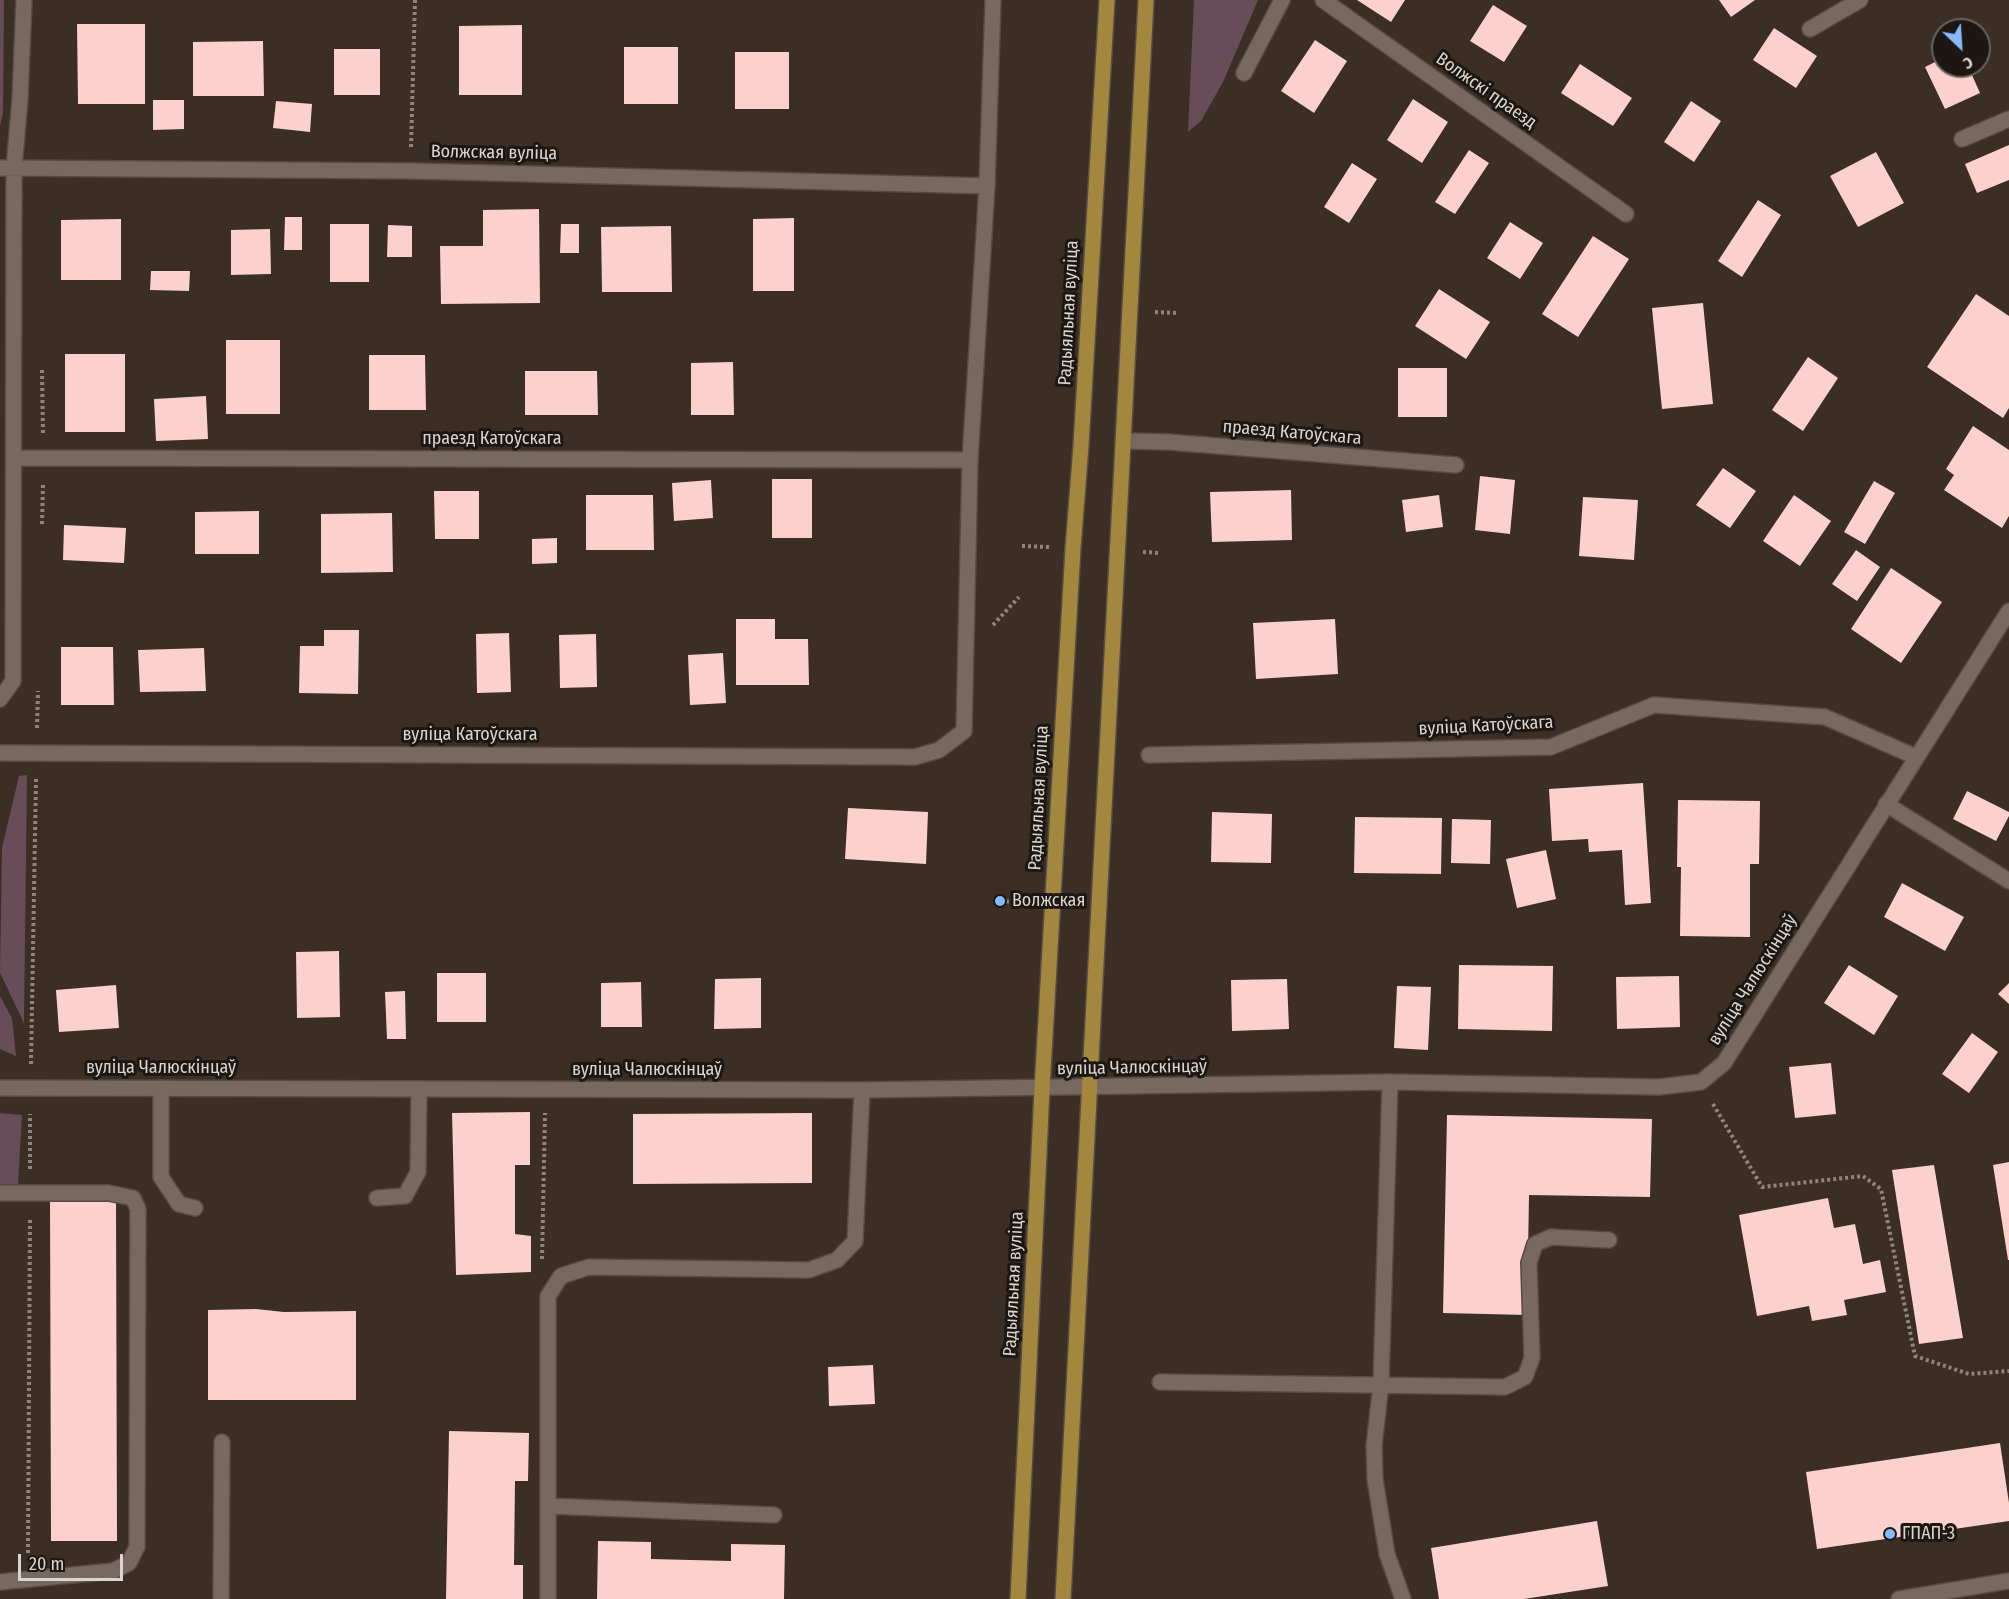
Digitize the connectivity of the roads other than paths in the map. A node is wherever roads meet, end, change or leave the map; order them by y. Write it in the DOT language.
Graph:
graph roads {
  1 [pos="24,0"];
  2 [pos="993,0"];
  3 [pos="1107,0"];
  4 [pos="1146,0"];
  5 [pos="1281,0"];
  6 [pos="1323,0"];
  7 [pos="1860,0"];
  8 [pos="1810,29"];
  9 [pos="1244,74"];
  10 [pos="2009,119"];
  11 [pos="1962,139"];
  12 [pos="7,168"];
  13 [pos="987,186"];
  14 [pos="1626,214"];
  15 [pos="1124,441"];
  16 [pos="14,458"];
  17 [pos="970,460"];
  18 [pos="1456,465"];
  19 [pos="2009,611"];
  20 [pos="0,699"];
  21 [pos="0,753"];
  22 [pos="1149,754"];
  23 [pos="1916,757"];
  24 [pos="1886,804"];
  25 [pos="2009,881"];
  26 [pos="1390,1082"];
  27 [pos="0,1088"];
  28 [pos="161,1088"];
  29 [pos="1090,1088"];
  30 [pos="419,1089"];
  31 [pos="1042,1089"];
  32 [pos="862,1090"];
  33 [pos="0,1193"];
  34 [pos="377,1198"];
  35 [pos="195,1208"];
  36 [pos="1609,1240"];
  37 [pos="1160,1382"];
  38 [pos="1381,1384"];
  39 [pos="222,1442"];
  40 [pos="549,1506"];
  41 [pos="774,1515"];
  42 [pos="2009,1581"];
  43 [pos="0,1582"];
  44 [pos="221,1599"];
  45 [pos="548,1599"];
  46 [pos="1018,1599"];
  47 [pos="1063,1599"];
  48 [pos="1403,1599"];
  49 [pos="1899,1599"];
  1 -- 12 [label="street"];
  2 -- 13 [label="street"];
  3 -- 31 [label="main road, Радыяльная вуліца"];
  4 -- 15 [label="main road"];
  5 -- 9 [label="street"];
  6 -- 14 [label="street, Волжскі праезд"];
  7 -- 8 [label="street"];
  10 -- 11 [label="street"];
  12 -- 13 [label="street, Волжская вуліца"];
  12 -- 16 [label="street"];
  13 -- 17 [label="street"];
  15 -- 18 [label="street, праезд Катоўскага"];
  15 -- 29 [label="main road"];
  16 -- 17 [label="street, праезд Катоўскага"];
  16 -- 20 [label="street"];
  17 -- 21 [label="street, вуліца Катоўскага"];
  19 -- 23 [label="street, вуліца Чалюскінцаў"];
  22 -- 23 [label="street, вуліца Катоўскага"];
  23 -- 24 [label="street, вуліца Чалюскінцаў"];
  24 -- 25 [label="street"];
  24 -- 26 [label="street, вуліца Чалюскінцаў"];
  26 -- 29 [label="street, вуліца Чалюскінцаў"];
  26 -- 38 [label="street"];
  27 -- 28 [label="street, вуліца Чалюскінцаў"];
  28 -- 30 [label="street, вуліца Чалюскінцаў"];
  28 -- 35 [label="street"];
  29 -- 31 [label="street, вуліца Чалюскінцаў"];
  29 -- 47 [label="main road"];
  30 -- 32 [label="street, вуліца Чалюскінцаў"];
  30 -- 34 [label="street"];
  31 -- 32 [label="street, вуліца Чалюскінцаў"];
  31 -- 46 [label="main road, Радыяльная вуліца"];
  32 -- 40 [label="street"];
  33 -- 43 [label="street"];
  36 -- 38 [label="street"];
  37 -- 38 [label="street"];
  38 -- 48 [label="street"];
  39 -- 44 [label="street"];
  40 -- 41 [label="street"];
  40 -- 45 [label="street"];
  42 -- 49 [label="street"];
}
